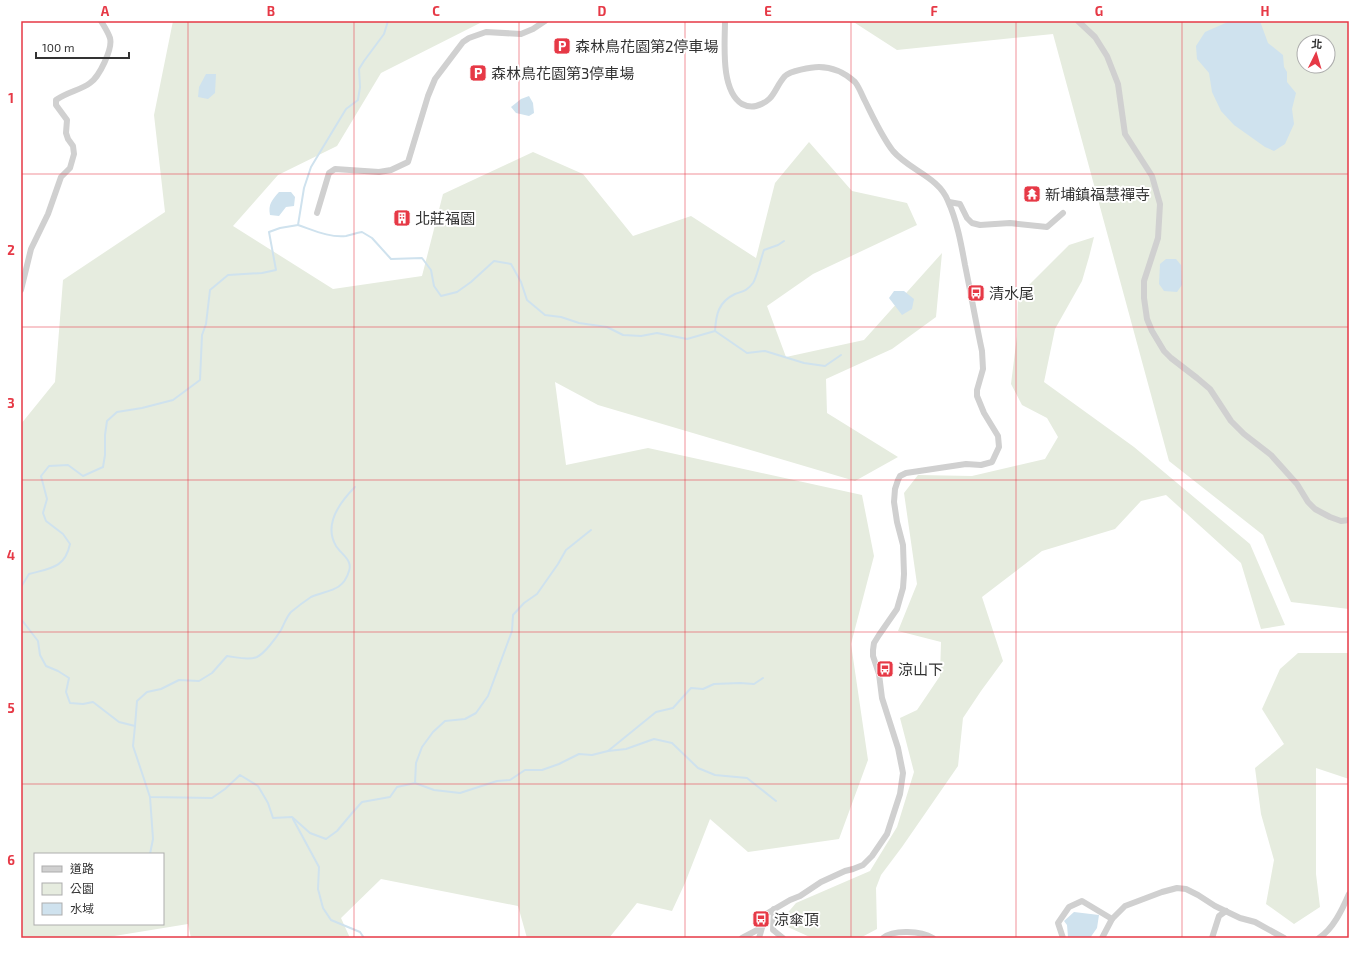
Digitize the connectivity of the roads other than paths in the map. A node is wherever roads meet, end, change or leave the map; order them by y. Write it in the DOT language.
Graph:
graph roads {
  1 [pos="101,21"];
  2 [pos="545,21"];
  3 [pos="725,21"];
  4 [pos="1078,21"];
  5 [pos="949,202"];
  6 [pos="1063,213"];
  7 [pos="317,214"];
  8 [pos="21,290"];
  9 [pos="1349,520"];
  10 [pos="1349,894"];
  11 [pos="774,909"];
  12 [pos="1226,910"];
  13 [pos="1112,919"];
  14 [pos="761,928"];
  15 [pos="742,938"];
  16 [pos="759,938"];
  17 [pos="783,938"];
  18 [pos="883,938"];
  19 [pos="933,938"];
  20 [pos="1063,938"];
  21 [pos="1102,938"];
  22 [pos="1212,938"];
  23 [pos="1284,938"];
  24 [pos="1319,938"];
  1 -- 8 [label="street"];
  2 -- 7 [label="street"];
  3 -- 5 [label="street"];
  4 -- 9 [label="street"];
  5 -- 6 [label="street"];
  5 -- 11 [label="street"];
  10 -- 24 [label="street"];
  11 -- 14 [label="street"];
  11 -- 17 [label="street"];
  12 -- 13 [label="street"];
  12 -- 22 [label="street"];
  12 -- 23 [label="street"];
  13 -- 20 [label="street"];
  13 -- 21 [label="street"];
  14 -- 15 [label="street"];
  14 -- 16 [label="street"];
  18 -- 19 [label="street"];
}
